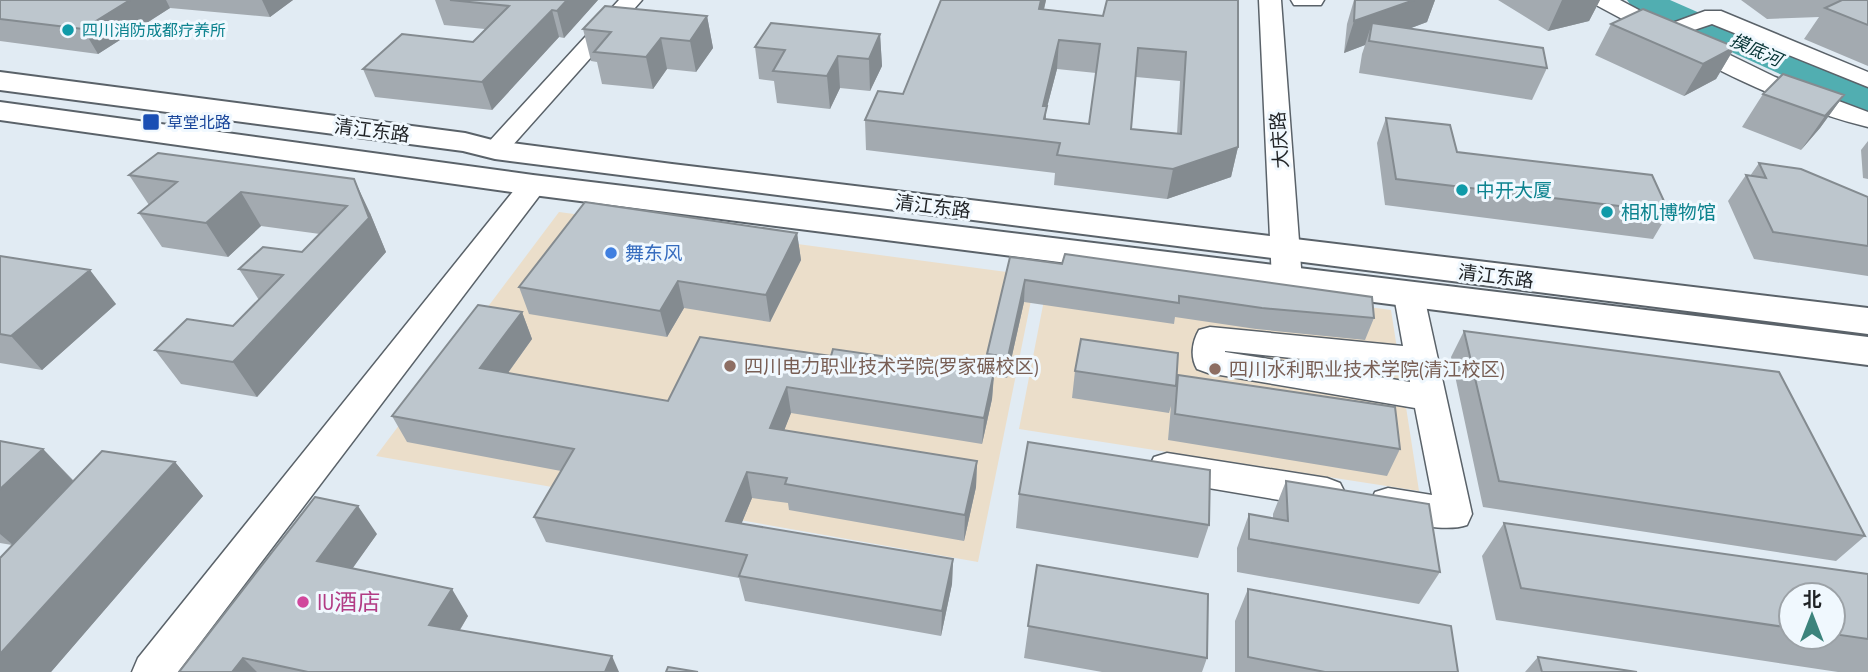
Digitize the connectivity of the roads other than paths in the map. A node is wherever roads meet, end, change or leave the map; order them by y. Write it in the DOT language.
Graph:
graph roads {
  1 [pos="631,0"];
  2 [pos="1270,0"];
  3 [pos="1301,0"];
  4 [pos="1313,0"];
  5 [pos="1604,0"];
  6 [pos="1672,30"];
  7 [pos="1868,80"];
  8 [pos="0,81"];
  9 [pos="0,111"];
  10 [pos="1868,120"];
  11 [pos="495,150"];
  12 [pos="533,186"];
  13 [pos="1287,266"];
  14 [pos="1409,296"];
  15 [pos="1868,321"];
  16 [pos="1868,351"];
  17 [pos="1423,360"];
  18 [pos="1431,398"];
  19 [pos="1135,462"];
  20 [pos="153,672"];
  1 -- 11 [label="street"];
  2 -- 13 [label="street, 大庆路"];
  3 -- 4 [label="street"];
  5 -- 6 [label="street"];
  6 -- 7 [label="street"];
  6 -- 10 [label="street"];
  8 -- 11 [label="main road, 清江东路"];
  9 -- 12 [label="main road, 清江东路"];
  11 -- 13 [label="main road, 清江东路"];
  12 -- 13 [label="main road, 清江东路"];
  12 -- 20 [label="street"];
  13 -- 14 [label="main road, 清江东路"];
  13 -- 15 [label="main road, 清江东路"];
  14 -- 16 [label="main road, 清江东路"];
  14 -- 17 [label="street"];
  17 -- 18 [label="street"];
  17 -- 18 [label="street"];
  18 -- 19 [label="street"];
}
